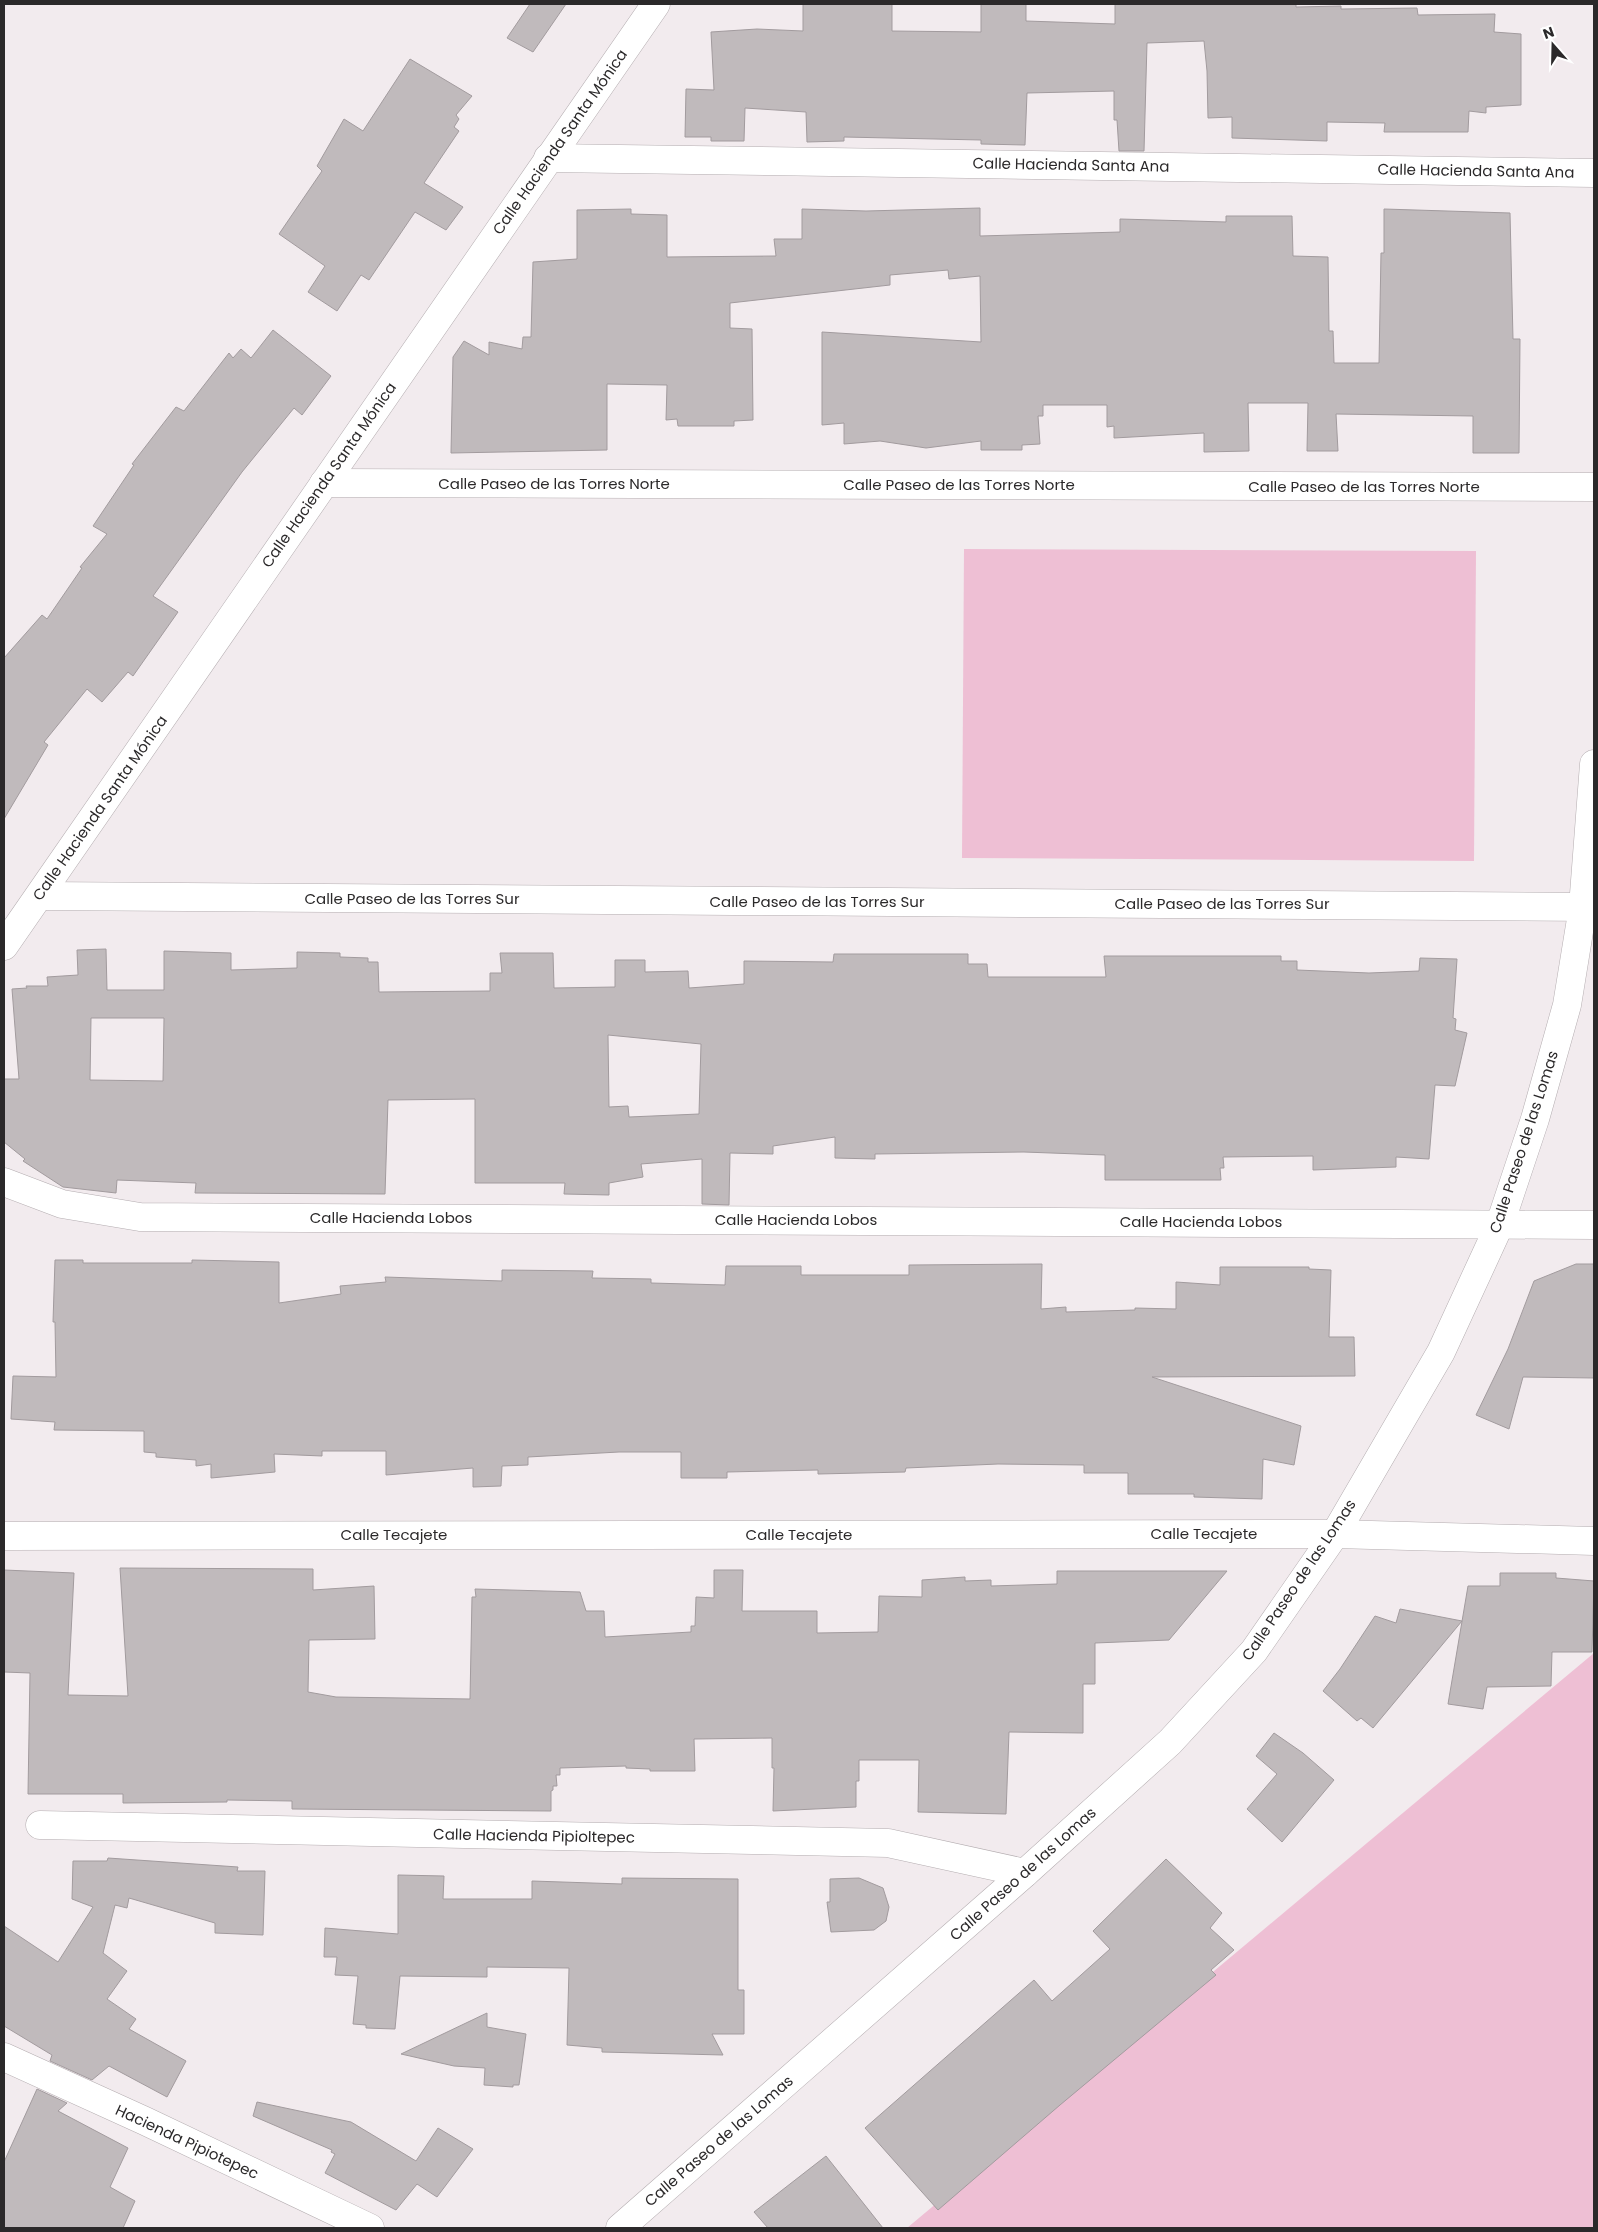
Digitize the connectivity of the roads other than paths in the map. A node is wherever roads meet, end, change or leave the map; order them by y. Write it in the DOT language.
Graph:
graph roads {
  1 [pos="656,4"];
  2 [pos="548,158"];
  3 [pos="1594,173"];
  4 [pos="324,483"];
  5 [pos="1594,487"];
  6 [pos="1594,764"];
  7 [pos="40,896"];
  8 [pos="1589,907"];
  9 [pos="4,946"];
  10 [pos="4,1182"];
  11 [pos="1500,1224"];
  12 [pos="1594,1225"];
  13 [pos="1334,1534"];
  14 [pos="4,1536"];
  15 [pos="1594,1541"];
  16 [pos="40,1825"];
  17 [pos="1025,1873"];
  18 [pos="4,2057"];
  19 [pos="370,2228"];
  20 [pos="620,2228"];
  1 -- 2 [label="street, Calle Hacienda Santa Mónica"];
  2 -- 3 [label="street, Calle Hacienda Santa Ana"];
  2 -- 4 [label="street, Calle Hacienda Santa Mónica"];
  4 -- 5 [label="street, Calle Paseo de las Torres Norte"];
  4 -- 7 [label="street, Calle Hacienda Santa Mónica"];
  6 -- 8 [label="street, Calle Paseo de las Lomas"];
  7 -- 8 [label="street, Calle Paseo de las Torres Sur"];
  7 -- 9 [label="street, Calle Hacienda Santa Mónica"];
  8 -- 11 [label="street, Calle Paseo de las Lomas"];
  10 -- 11 [label="street, Calle Hacienda Lobos"];
  11 -- 12 [label="street, Calle Hacienda Lobos"];
  11 -- 13 [label="street, Calle Paseo de las Lomas"];
  13 -- 14 [label="street, Calle Tecajete"];
  13 -- 15 [label="street, Calle Tecajete"];
  13 -- 17 [label="street, Calle Paseo de las Lomas"];
  16 -- 17 [label="street, Calle Hacienda Pipioltepec"];
  17 -- 20 [label="street, Calle Paseo de las Lomas"];
  18 -- 19 [label="street, Hacienda Pipiotepec"];
}
